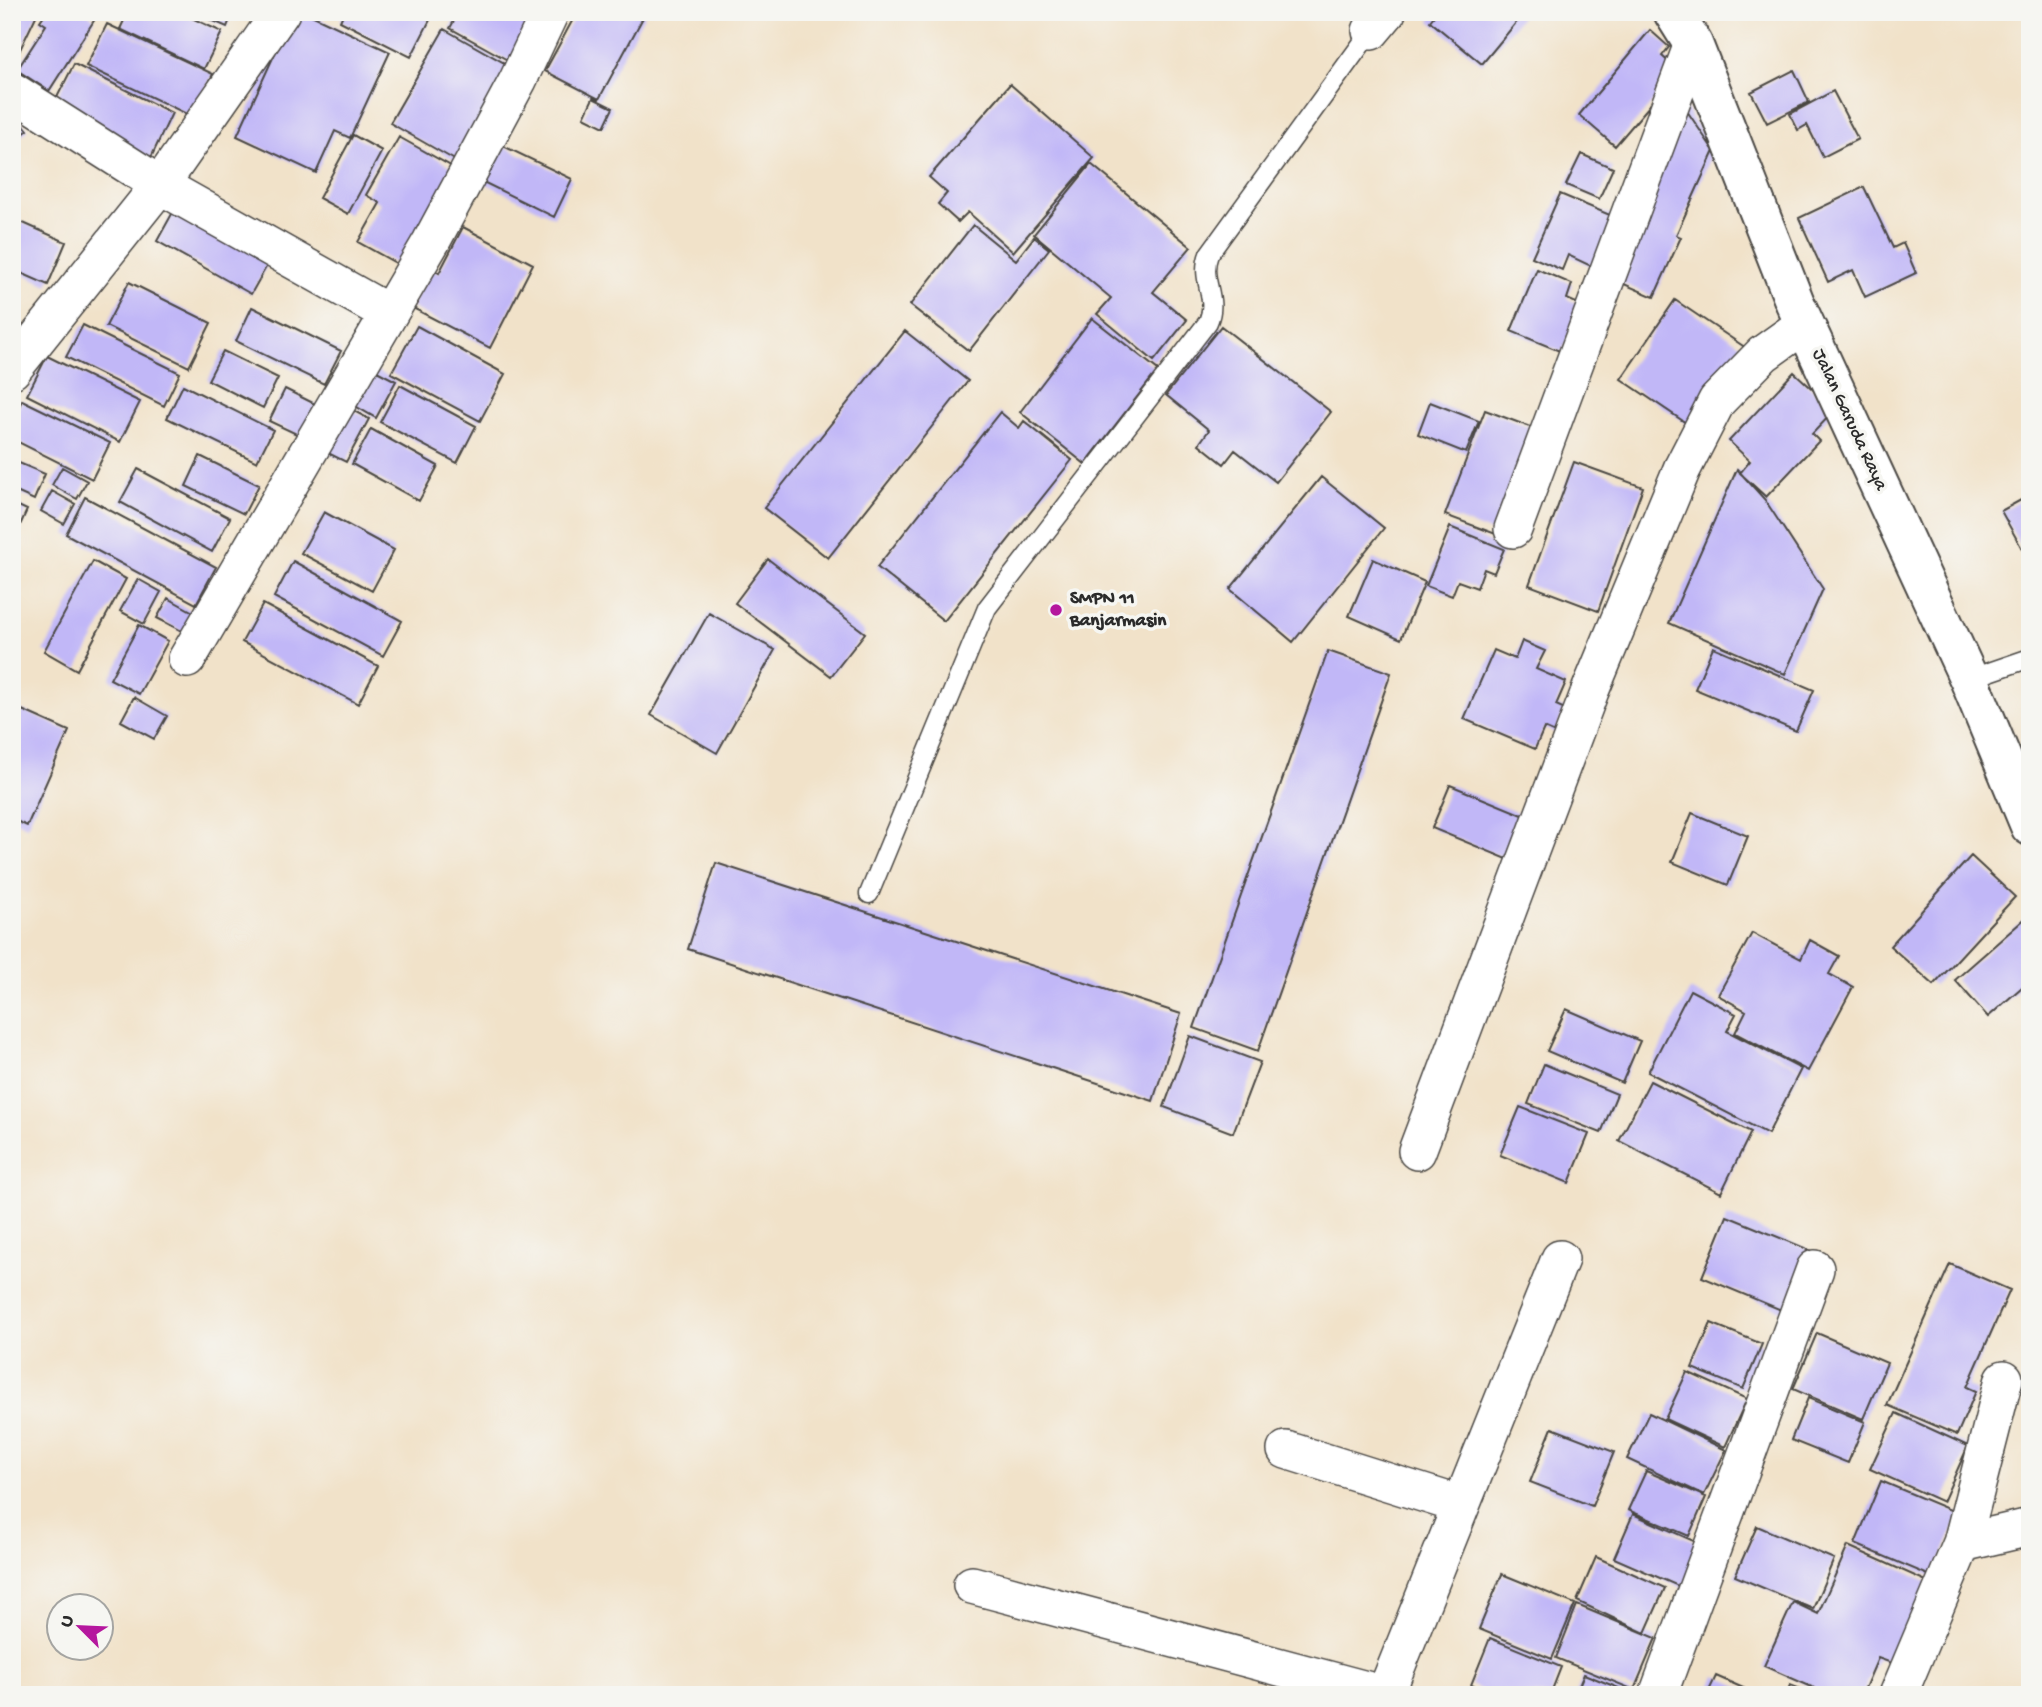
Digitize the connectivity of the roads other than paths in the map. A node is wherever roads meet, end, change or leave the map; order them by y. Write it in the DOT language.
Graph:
graph roads {
  1 [pos="281,12"];
  2 [pos="550,12"];
  3 [pos="1673,12"];
  4 [pos="1379,21"];
  5 [pos="1693,44"];
  6 [pos="12,91"];
  7 [pos="160,185"];
  8 [pos="388,313"];
  9 [pos="1805,324"];
  10 [pos="12,370"];
  11 [pos="1513,529"];
  12 [pos="2030,658"];
  13 [pos="187,659"];
  14 [pos="1969,679"];
  15 [pos="2030,826"];
  16 [pos="869,894"];
  17 [pos="1418,1151"];
  18 [pos="1560,1259"];
  19 [pos="1815,1269"];
  20 [pos="2004,1378"];
  21 [pos="1286,1450"];
  22 [pos="1461,1505"];
  23 [pos="2030,1527"];
  24 [pos="1962,1543"];
  25 [pos="972,1585"];
  26 [pos="1385,1695"];
  27 [pos="1658,1695"];
  28 [pos="1898,1695"];
  1 -- 7 [label="street"];
  2 -- 8 [label="street"];
  3 -- 5 [label="street, Jalan Garuda Raya"];
  4 -- 16 [label="lane"];
  5 -- 9 [label="street, Jalan Garuda Raya"];
  5 -- 11 [label="street"];
  6 -- 7 [label="street"];
  7 -- 8 [label="street"];
  7 -- 10 [label="street"];
  8 -- 13 [label="street"];
  9 -- 14 [label="street, Jalan Garuda Raya"];
  9 -- 17 [label="street"];
  12 -- 14 [label="lane"];
  14 -- 15 [label="street, Jalan Garuda Raya"];
  18 -- 22 [label="street"];
  19 -- 27 [label="street"];
  20 -- 24 [label="street"];
  21 -- 22 [label="street"];
  22 -- 26 [label="street"];
  23 -- 24 [label="street"];
  24 -- 28 [label="street"];
  25 -- 26 [label="street"];
}
